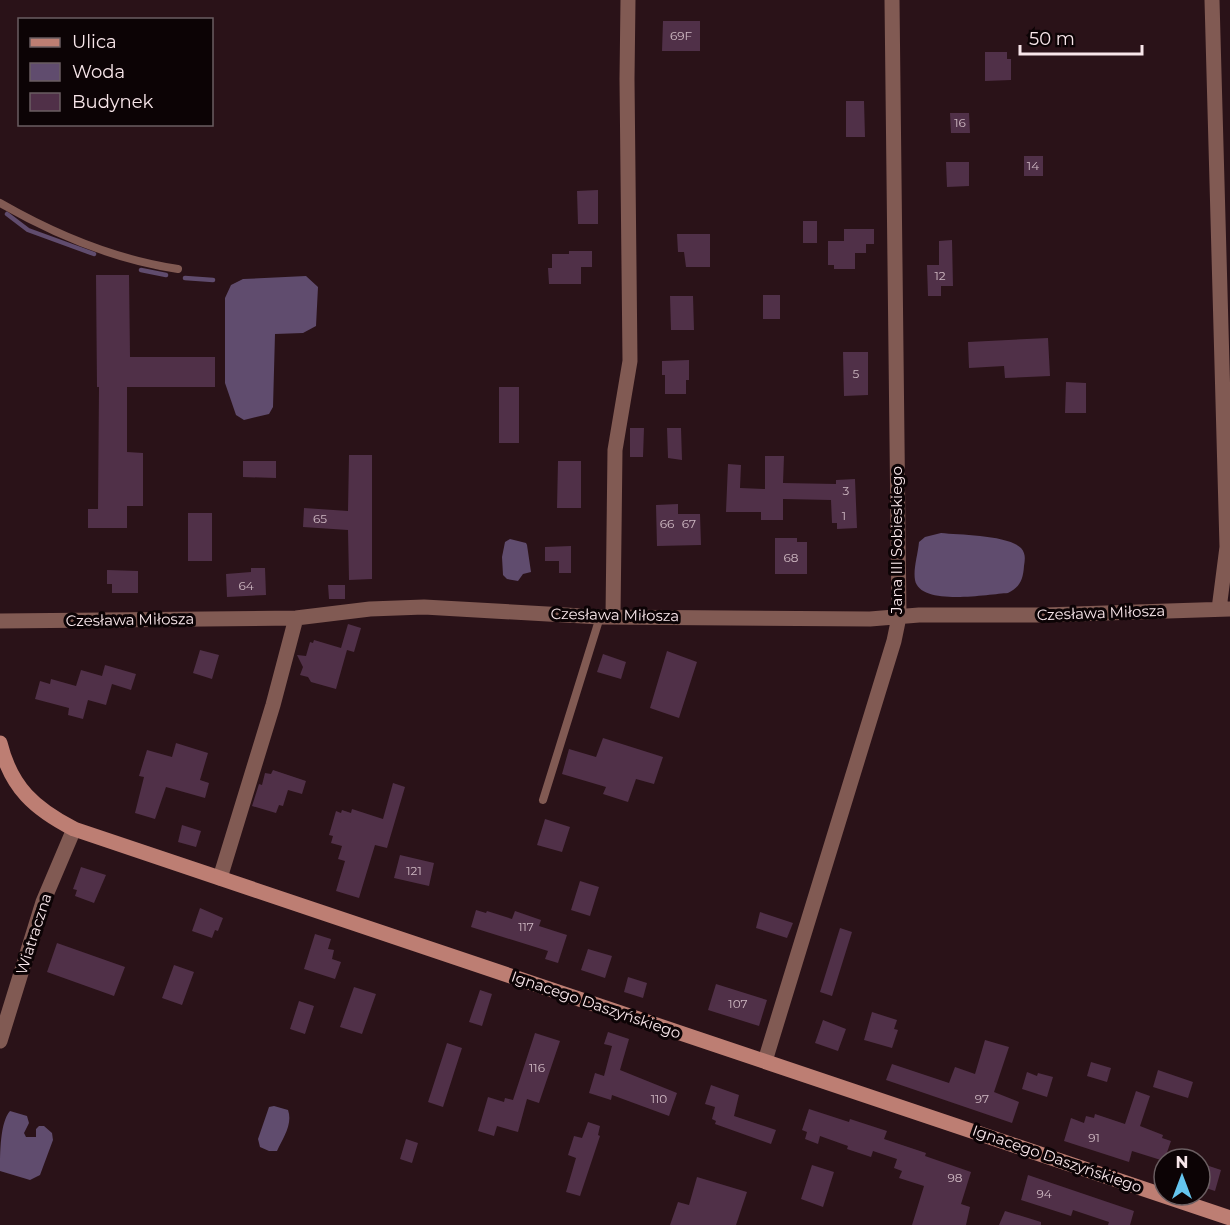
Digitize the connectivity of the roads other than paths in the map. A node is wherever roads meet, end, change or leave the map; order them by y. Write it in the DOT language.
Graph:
graph roads {
  1 [pos="628,0"];
  2 [pos="892,0"];
  3 [pos="1212,0"];
  4 [pos="0,203"];
  5 [pos="178,269"];
  6 [pos="1225,609"];
  7 [pos="606,617"];
  8 [pos="899,617"];
  9 [pos="296,618"];
  10 [pos="0,621"];
  11 [pos="0,743"];
  12 [pos="543,800"];
  13 [pos="74,829"];
  14 [pos="220,878"];
  15 [pos="0,1041"];
  16 [pos="765,1061"];
  17 [pos="1230,1218"];
  1 -- 7 [label="street"];
  2 -- 8 [label="street, Jana III Sobieskiego"];
  3 -- 6 [label="street"];
  4 -- 5 [label="lane"];
  6 -- 8 [label="street, Czesława Miłosza"];
  7 -- 8 [label="street, Czesława Miłosza"];
  7 -- 9 [label="street, Czesława Miłosza"];
  7 -- 12 [label="lane"];
  8 -- 16 [label="street, Jana III Sobieskiego"];
  9 -- 10 [label="street, Czesława Miłosza"];
  9 -- 14 [label="street"];
  11 -- 13 [label="street, Ignacego Daszyńskiego"];
  13 -- 14 [label="street, Ignacego Daszyńskiego"];
  13 -- 15 [label="street, Wiatraczna"];
  14 -- 16 [label="street, Ignacego Daszyńskiego"];
  16 -- 17 [label="street, Ignacego Daszyńskiego"];
}
